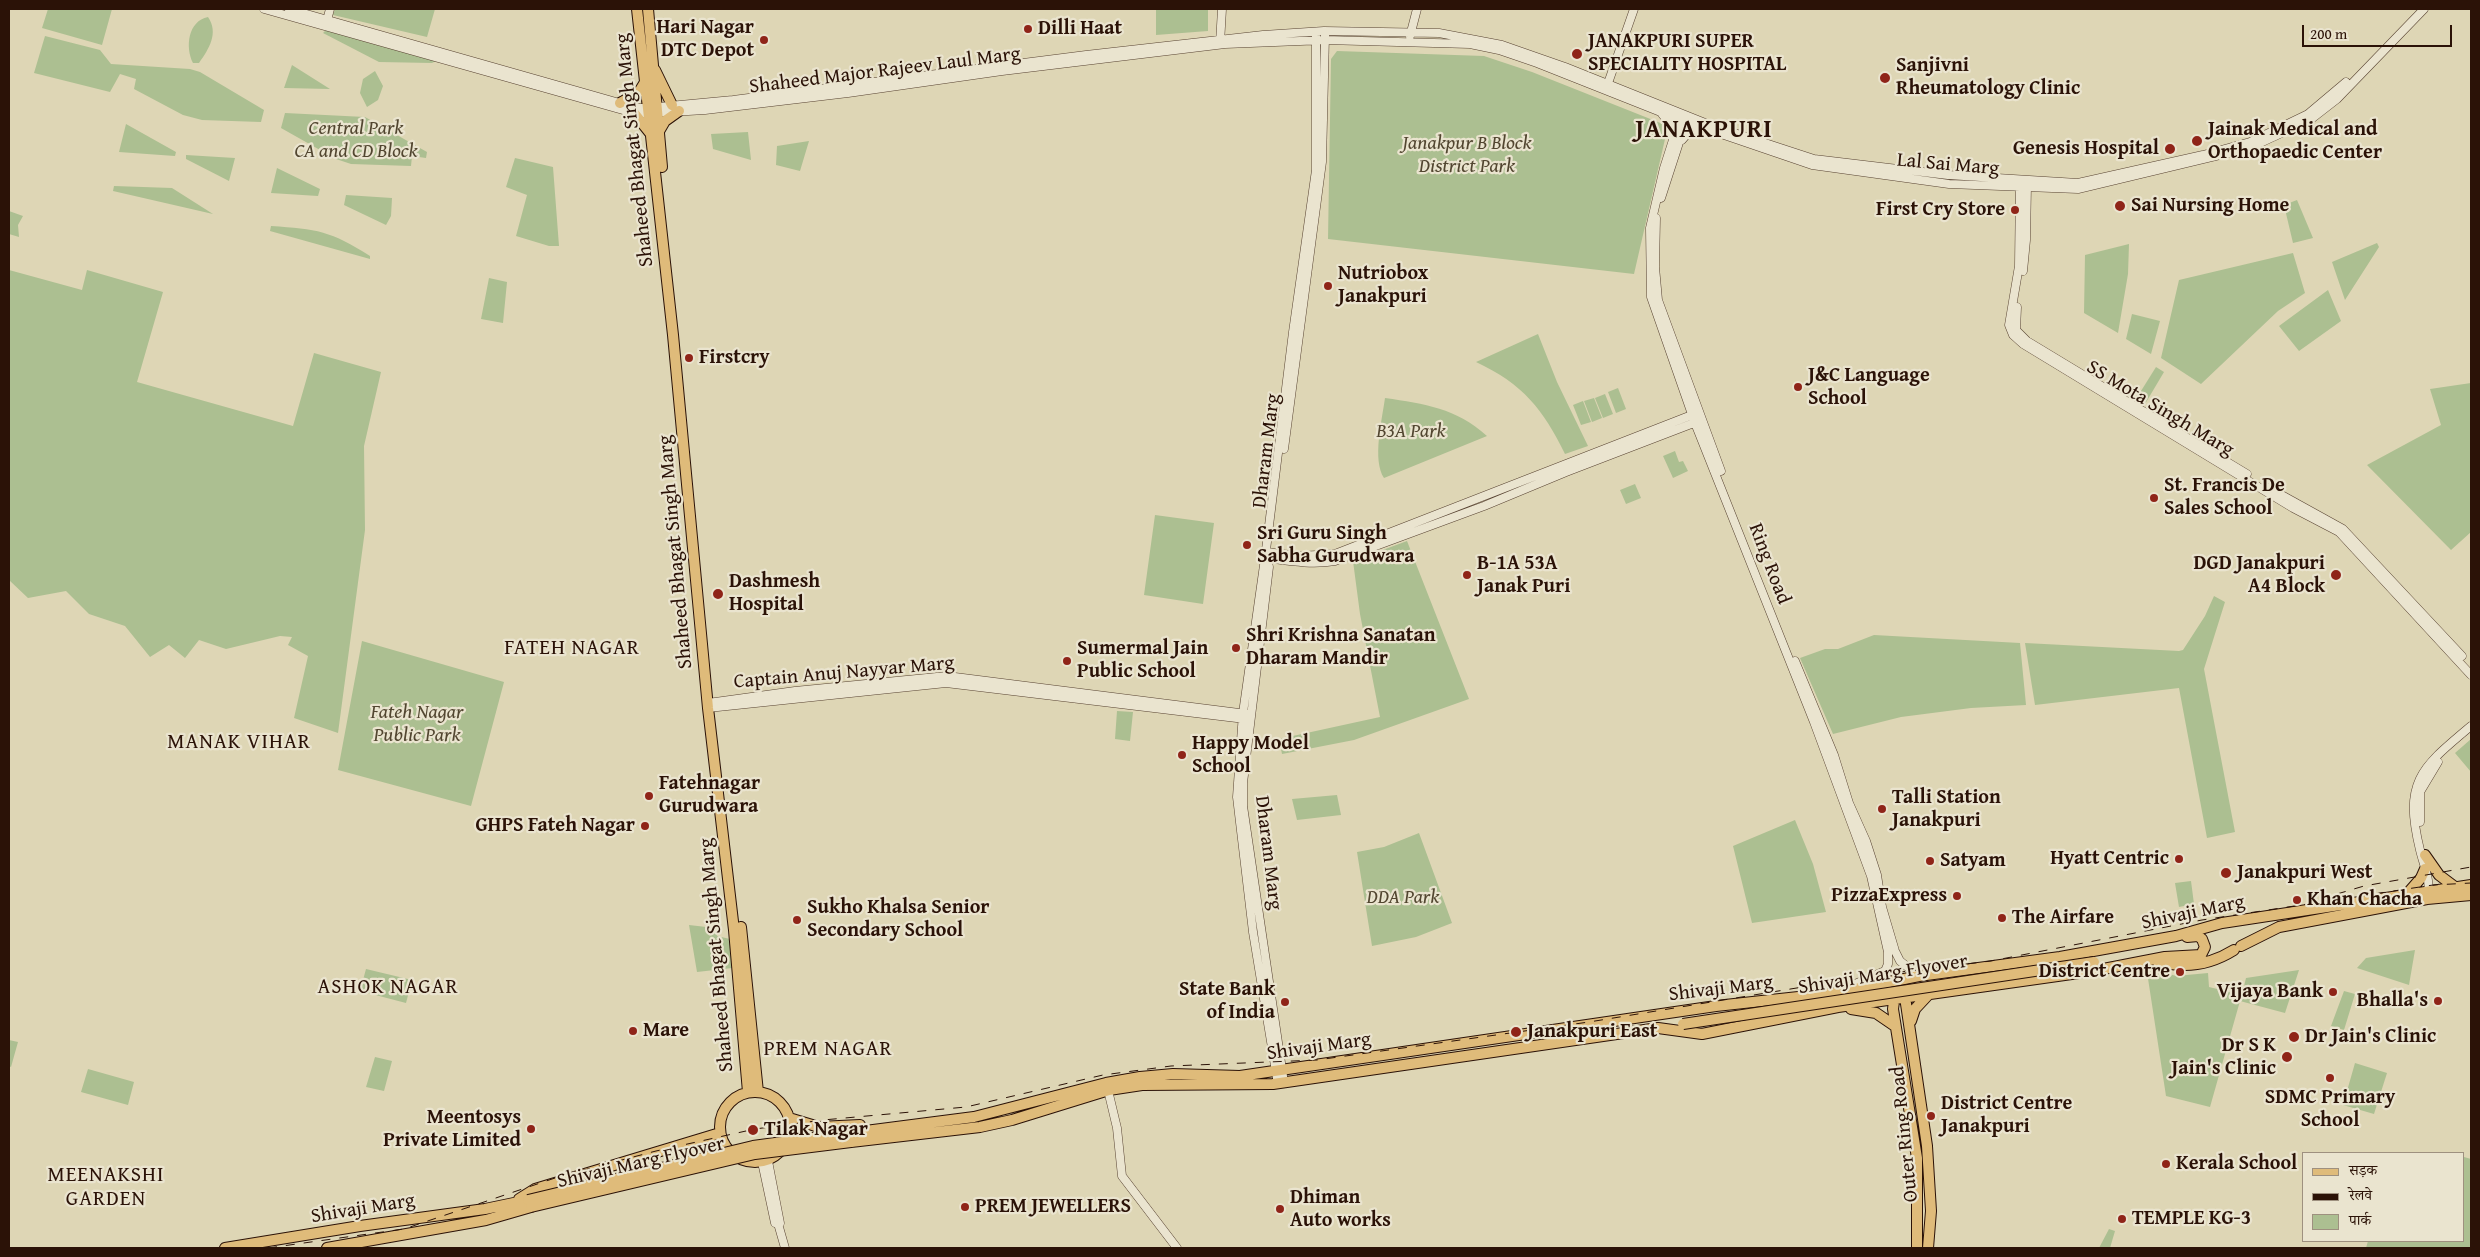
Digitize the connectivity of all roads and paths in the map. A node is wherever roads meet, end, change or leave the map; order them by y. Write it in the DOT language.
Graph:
graph roads {
  1 [pos="264,9"];
  2 [pos="289,9"];
  3 [pos="330,9"];
  4 [pos="637,9"];
  5 [pos="648,9"];
  6 [pos="1222,9"];
  7 [pos="1227,9"];
  8 [pos="1417,9"];
  9 [pos="1629,9"];
  10 [pos="1634,9"];
  11 [pos="2417,9"];
  12 [pos="2424,9"];
  13 [pos="326,23"];
  14 [pos="1411,33"];
  15 [pos="1319,35"];
  16 [pos="646,40"];
  17 [pos="1325,40"];
  18 [pos="1463,40"];
  19 [pos="1409,41"];
  20 [pos="1223,42"];
  21 [pos="653,67"];
  22 [pos="645,82"];
  23 [pos="1604,87"];
  24 [pos="620,103"];
  25 [pos="676,108"];
  26 [pos="652,110"];
  27 [pos="1658,111"];
  28 [pos="634,113"];
  29 [pos="2314,113"];
  30 [pos="1684,118"];
  31 [pos="1708,130"];
  32 [pos="654,133"];
  33 [pos="1675,146"];
  34 [pos="2024,184"];
  35 [pos="1311,220"];
  36 [pos="1697,418"];
  37 [pos="2191,443"];
  38 [pos="1268,556"];
  39 [pos="2471,667"];
  40 [pos="2471,675"];
  41 [pos="711,705"];
  42 [pos="1247,716"];
  43 [pos="2471,726"];
  44 [pos="2471,732"];
  45 [pos="2425,855"];
  46 [pos="2425,868"];
  47 [pos="2471,885"];
  48 [pos="2455,887"];
  49 [pos="2406,894"];
  50 [pos="2430,895"];
  51 [pos="2471,895"];
  52 [pos="2156,939"];
  53 [pos="1891,951"];
  54 [pos="2151,959"];
  55 [pos="2113,966"];
  56 [pos="1946,973"];
  57 [pos="1919,976"];
  58 [pos="1949,991"];
  59 [pos="1835,992"];
  60 [pos="1929,994"];
  61 [pos="1900,998"];
  62 [pos="1838,1007"];
  63 [pos="1895,1026"];
  64 [pos="1658,1028"];
  65 [pos="1911,1029"];
  66 [pos="1491,1039"];
  67 [pos="1493,1052"];
  68 [pos="1279,1071"];
  69 [pos="1281,1083"];
  70 [pos="1108,1087"];
  71 [pos="753,1092"];
  72 [pos="974,1117"];
  73 [pos="790,1118"];
  74 [pos="1012,1120"];
  75 [pos="720,1133"];
  76 [pos="765,1162"];
  77 [pos="529,1203"];
  78 [pos="506,1205"];
  79 [pos="517,1211"];
  80 [pos="1917,1216"];
  81 [pos="225,1248"];
  82 [pos="327,1248"];
  83 [pos="785,1248"];
  84 [pos="1177,1248"];
  85 [pos="1912,1248"];
  86 [pos="1917,1248"];
  87 [pos="1930,1248"];
  1 -- 13 [label="street, Shaheed Major Rajeev Laul Marg"];
  2 -- 13 [label="street, Shaheed Major Rajeev Laul Marg"];
  3 -- 13 [label="street"];
  4 -- 16 [label="main road, Shaheed Bhagat Singh Marg"];
  5 -- 16 [label="main road, Shaheed Bhagat Singh Marg"];
  6 -- 20 [label="street"];
  7 -- 20 [label="street"];
  8 -- 14 [label="street"];
  9 -- 23 [label="street"];
  10 -- 23 [label="street"];
  11 -- 29 [label="street, Lal Sai Marg"];
  12 -- 29 [label="street, Lal Sai Marg"];
  13 -- 24 [label="street, Shaheed Major Rajeev Laul Marg"];
  13 -- 28 [label="street, Shaheed Major Rajeev Laul Marg"];
  14 -- 15 [label="street, Shaheed Major Rajeev Laul Marg"];
  14 -- 18 [label="street, Shaheed Major Rajeev Laul Marg"];
  14 -- 19 [label="street"];
  15 -- 17 [label="street, Shaheed Major Rajeev Laul Marg"];
  15 -- 20 [label="street, Shaheed Major Rajeev Laul Marg"];
  15 -- 35 [label="street, Dharam Marg"];
  16 -- 21 [label="main road, Shaheed Bhagat Singh Marg"];
  16 -- 22 [label="main road, Shaheed Bhagat Singh Marg"];
  17 -- 19 [label="street, Shaheed Major Rajeev Laul Marg"];
  17 -- 35 [label="street, Dharam Marg"];
  18 -- 19 [label="street, Shaheed Major Rajeev Laul Marg"];
  18 -- 23 [label="street, Shaheed Major Rajeev Laul Marg"];
  20 -- 25 [label="street, Shaheed Major Rajeev Laul Marg"];
  21 -- 25 [label="main road"];
  21 -- 26 [label="main road, Shaheed Bhagat Singh Marg"];
  22 -- 24 [label="main road"];
  22 -- 26 [label="main road, Shaheed Bhagat Singh Marg"];
  23 -- 27 [label="street, Lal Sai Marg"];
  23 -- 30 [label="street, Lal Sai Marg"];
  24 -- 26 [label="street, Shaheed Major Rajeev Laul Marg"];
  25 -- 26 [label="street, Shaheed Major Rajeev Laul Marg"];
  25 -- 32 [label="main road"];
  26 -- 28 [label="street, Shaheed Major Rajeev Laul Marg"];
  26 -- 32 [label="main road, Shaheed Bhagat Singh Marg"];
  27 -- 30 [label="street, Lal Sai Marg"];
  27 -- 33 [label="street"];
  28 -- 32 [label="main road"];
  29 -- 34 [label="street, Lal Sai Marg"];
  30 -- 31 [label="street, Lal Sai Marg"];
  30 -- 33 [label="street, Ring Road"];
  30 -- 34 [label="street, Lal Sai Marg"];
  31 -- 33 [label="street"];
  31 -- 34 [label="street, Lal Sai Marg"];
  32 -- 41 [label="main road, Shaheed Bhagat Singh Marg"];
  33 -- 36 [label="street, Ring Road"];
  34 -- 37 [label="street, SS Mota Singh Marg"];
  35 -- 38 [label="street, Dharam Marg"];
  36 -- 38 [label="street"];
  36 -- 53 [label="street, Ring Road"];
  37 -- 39 [label="street, SS Mota Singh Marg"];
  37 -- 40 [label="street, SS Mota Singh Marg"];
  38 -- 42 [label="street, Dharam Marg"];
  41 -- 42 [label="street, Captain Anuj Nayyar Marg"];
  41 -- 71 [label="main road, Shaheed Bhagat Singh Marg"];
  42 -- 68 [label="street, Dharam Marg"];
  43 -- 46 [label="street"];
  44 -- 45 [label="street"];
  45 -- 48 [label="main road"];
  45 -- 50 [label="street"];
  46 -- 49 [label="main road"];
  46 -- 50 [label="street"];
  47 -- 48 [label="main road, Shivaji Marg"];
  48 -- 50 [label="main road, Shivaji Marg"];
  49 -- 50 [label="main road, Shivaji Marg"];
  49 -- 52 [label="main road, Shivaji Marg"];
  50 -- 51 [label="main road, Shivaji Marg"];
  50 -- 54 [label="main road, Shivaji Marg"];
  52 -- 54 [label="main road"];
  52 -- 56 [label="main road, Shivaji Marg"];
  53 -- 57 [label="street, Ring Road"];
  53 -- 59 [label="street"];
  54 -- 55 [label="main road, Shivaji Marg"];
  55 -- 58 [label="main road, Shivaji Marg"];
  55 -- 64 [label="main road, Shivaji Marg Flyover, bridge"];
  56 -- 57 [label="main road, Shivaji Marg"];
  56 -- 58 [label="main road"];
  57 -- 59 [label="main road, Shivaji Marg"];
  57 -- 61 [label="main road"];
  58 -- 60 [label="main road, Shivaji Marg"];
  59 -- 62 [label="main road"];
  59 -- 66 [label="main road, Shivaji Marg"];
  60 -- 61 [label="main road, Shivaji Marg"];
  60 -- 65 [label="main road"];
  61 -- 62 [label="main road, Shivaji Marg"];
  61 -- 63 [label="main road, Outer Ring Road"];
  61 -- 65 [label="main road, Outer Ring Road"];
  62 -- 63 [label="main road"];
  62 -- 64 [label="main road, Shivaji Marg"];
  63 -- 80 [label="main road, Outer Ring Road"];
  64 -- 67 [label="main road, Shivaji Marg"];
  65 -- 87 [label="main road, Outer Ring Road"];
  66 -- 67 [label="main road"];
  66 -- 68 [label="main road, Shivaji Marg"];
  67 -- 69 [label="main road, Shivaji Marg"];
  68 -- 69 [label="street, Dharam Marg"];
  68 -- 70 [label="main road, Shivaji Marg"];
  69 -- 70 [label="main road, Shivaji Marg"];
  70 -- 72 [label="main road, Shivaji Marg"];
  70 -- 74 [label="main road, Shivaji Marg"];
  70 -- 84 [label="street"];
  71 -- 73 [label="main road"];
  71 -- 75 [label="main road"];
  72 -- 73 [label="main road"];
  72 -- 77 [label="main road, Shivaji Marg Flyover, bridge"];
  73 -- 76 [label="main road"];
  74 -- 77 [label="main road, Shivaji Marg Flyover, bridge"];
  75 -- 76 [label="main road"];
  75 -- 78 [label="main road"];
  76 -- 83 [label="street"];
  77 -- 78 [label="main road, Shivaji Marg Flyover"];
  77 -- 79 [label="main road, Shivaji Marg Flyover"];
  78 -- 81 [label="main road, Shivaji Marg"];
  79 -- 82 [label="main road, Shivaji Marg"];
  80 -- 85 [label="street, Outer Ring Road"];
  80 -- 86 [label="main road, Outer Ring Road"];
}
